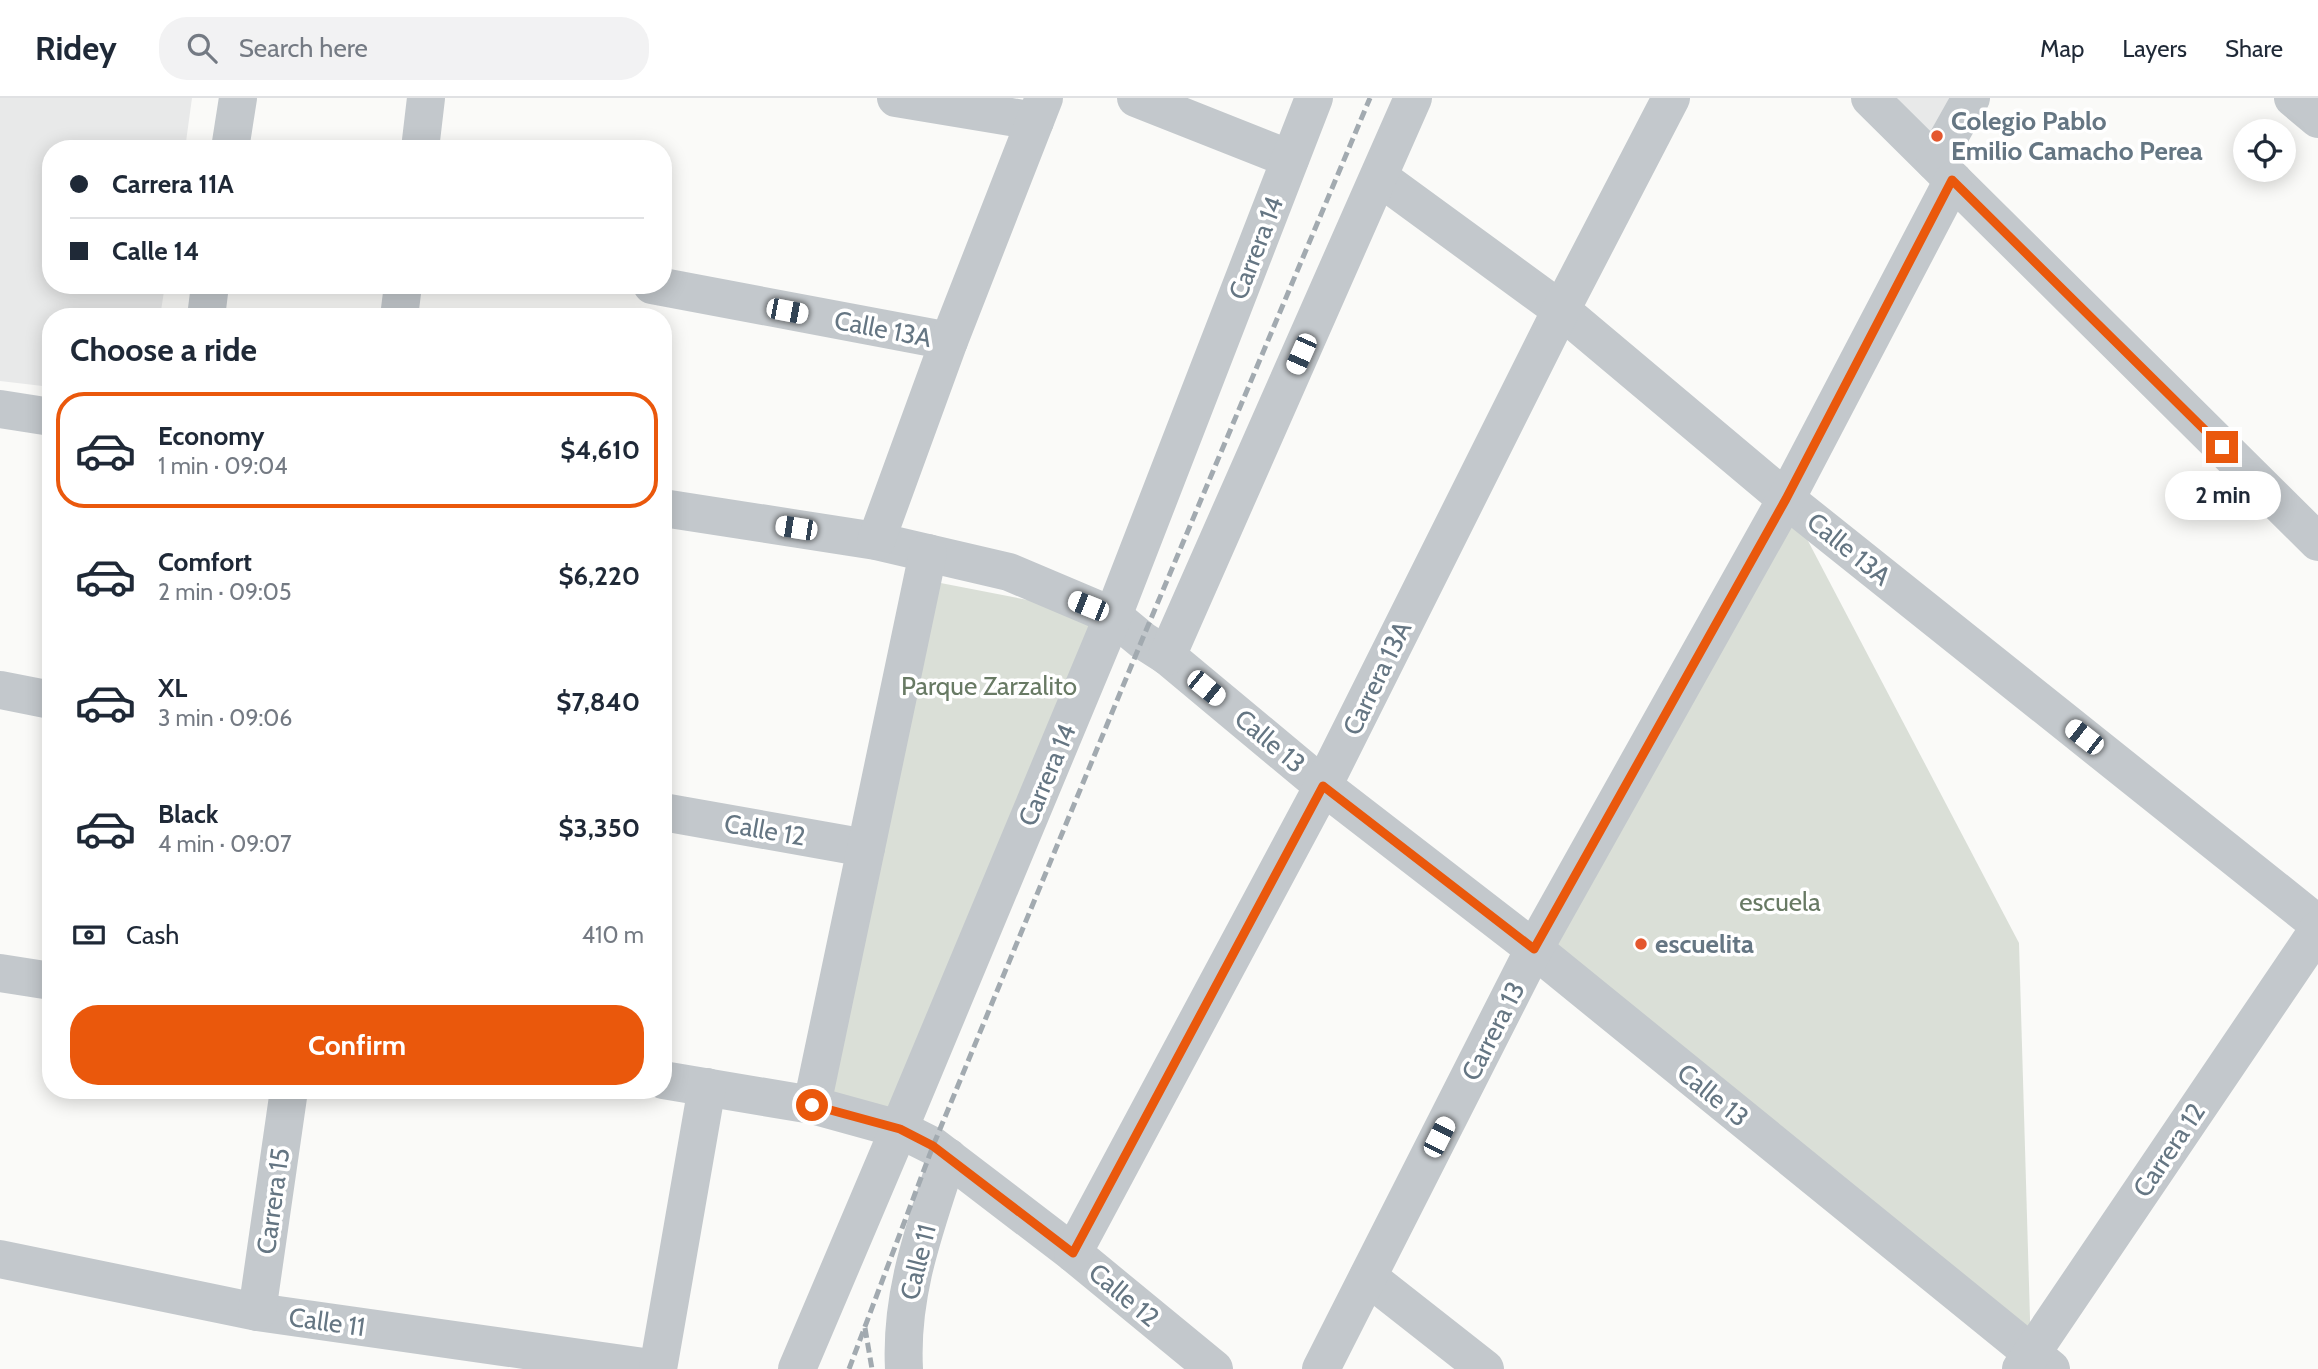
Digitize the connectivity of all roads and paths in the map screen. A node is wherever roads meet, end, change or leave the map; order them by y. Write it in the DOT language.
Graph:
graph roads {
  1 [pos="238,98"];
  2 [pos="426,98"];
  3 [pos="896,98"];
  4 [pos="1136,98"];
  5 [pos="1314,98"];
  6 [pos="1413,98"];
  7 [pos="1671,98"];
  8 [pos="1870,98"];
  9 [pos="1971,98"];
  10 [pos="2293,98"];
  11 [pos="1040,109"];
  12 [pos="2318,119"];
  13 [pos="231,140"];
  14 [pos="421,140"];
  15 [pos="1290,159"];
  16 [pos="1944,171"];
  17 [pos="1378,177"];
  18 [pos="672,289"];
  19 [pos="1561,310"];
  20 [pos="949,341"];
  21 [pos="0,409"];
  22 [pos="42,415"];
  23 [pos="1786,499"];
  24 [pos="672,509"];
  25 [pos="876,541"];
  26 [pos="2318,542"];
  27 [pos="928,553"];
  28 [pos="1113,616"];
  29 [pos="1167,656"];
  30 [pos="0,690"];
  31 [pos="42,697"];
  32 [pos="1323,786"];
  33 [pos="672,814"];
  34 [pos="866,848"];
  35 [pos="2318,924"];
  36 [pos="2318,930"];
  37 [pos="1534,949"];
  38 [pos="0,973"];
  39 [pos="42,980"];
  40 [pos="672,1081"];
  41 [pos="707,1087"];
  42 [pos="288,1099"];
  43 [pos="812,1105"];
  44 [pos="927,1144"];
  45 [pos="1073,1253"];
  46 [pos="0,1259"];
  47 [pos="1368,1277"];
  48 [pos="257,1312"];
  49 [pos="2034,1364"];
  50 [pos="658,1369"];
  51 [pos="797,1369"];
  52 [pos="904,1369"];
  53 [pos="1214,1369"];
  54 [pos="1321,1369"];
  55 [pos="1485,1369"];
  1 -- 13 [label="street"];
  2 -- 14 [label="street"];
  3 -- 11 [label="street"];
  4 -- 15 [label="street"];
  5 -- 15 [label="street, Carrera 14"];
  6 -- 17 [label="street"];
  7 -- 19 [label="street, Carrera 13A"];
  8 -- 16 [label="street"];
  9 -- 16 [label="street, Carrera 13"];
  10 -- 12 [label="street"];
  11 -- 20 [label="street"];
  15 -- 28 [label="street, Carrera 14"];
  16 -- 23 [label="street, Carrera 13"];
  16 -- 26 [label="street"];
  17 -- 19 [label="street, Calle 13A"];
  17 -- 29 [label="street"];
  18 -- 20 [label="street, Calle 13A"];
  19 -- 23 [label="street, Calle 13A"];
  19 -- 32 [label="street, Carrera 13A"];
  20 -- 25 [label="street"];
  21 -- 22 [label="street"];
  23 -- 35 [label="street, Calle 13A"];
  23 -- 37 [label="street, Carrera 13"];
  24 -- 25 [label="street, Calle 13"];
  25 -- 27 [label="street, Calle 13"];
  27 -- 28 [label="street, Calle 13"];
  27 -- 34 [label="street"];
  28 -- 29 [label="street, Calle 13"];
  28 -- 44 [label="street, Carrera 14"];
  29 -- 32 [label="street, Calle 13"];
  30 -- 31 [label="street"];
  32 -- 37 [label="street, Calle 13"];
  32 -- 45 [label="street, Carrera 13A"];
  33 -- 34 [label="street, Calle 12"];
  34 -- 43 [label="street"];
  36 -- 49 [label="street, Carrera 12"];
  37 -- 47 [label="street, Carrera 13"];
  37 -- 49 [label="street, Calle 13"];
  38 -- 39 [label="street"];
  40 -- 41 [label="street"];
  41 -- 43 [label="street"];
  41 -- 50 [label="street"];
  42 -- 48 [label="street, Carrera 15"];
  43 -- 44 [label="street"];
  44 -- 45 [label="street, Calle 12"];
  44 -- 51 [label="street, Carrera 14"];
  44 -- 52 [label="street, Calle 11"];
  45 -- 53 [label="street, Calle 12"];
  46 -- 48 [label="street, Calle 11"];
  47 -- 54 [label="street, Carrera 13"];
  47 -- 55 [label="street"];
  48 -- 50 [label="street, Calle 11"];
}
